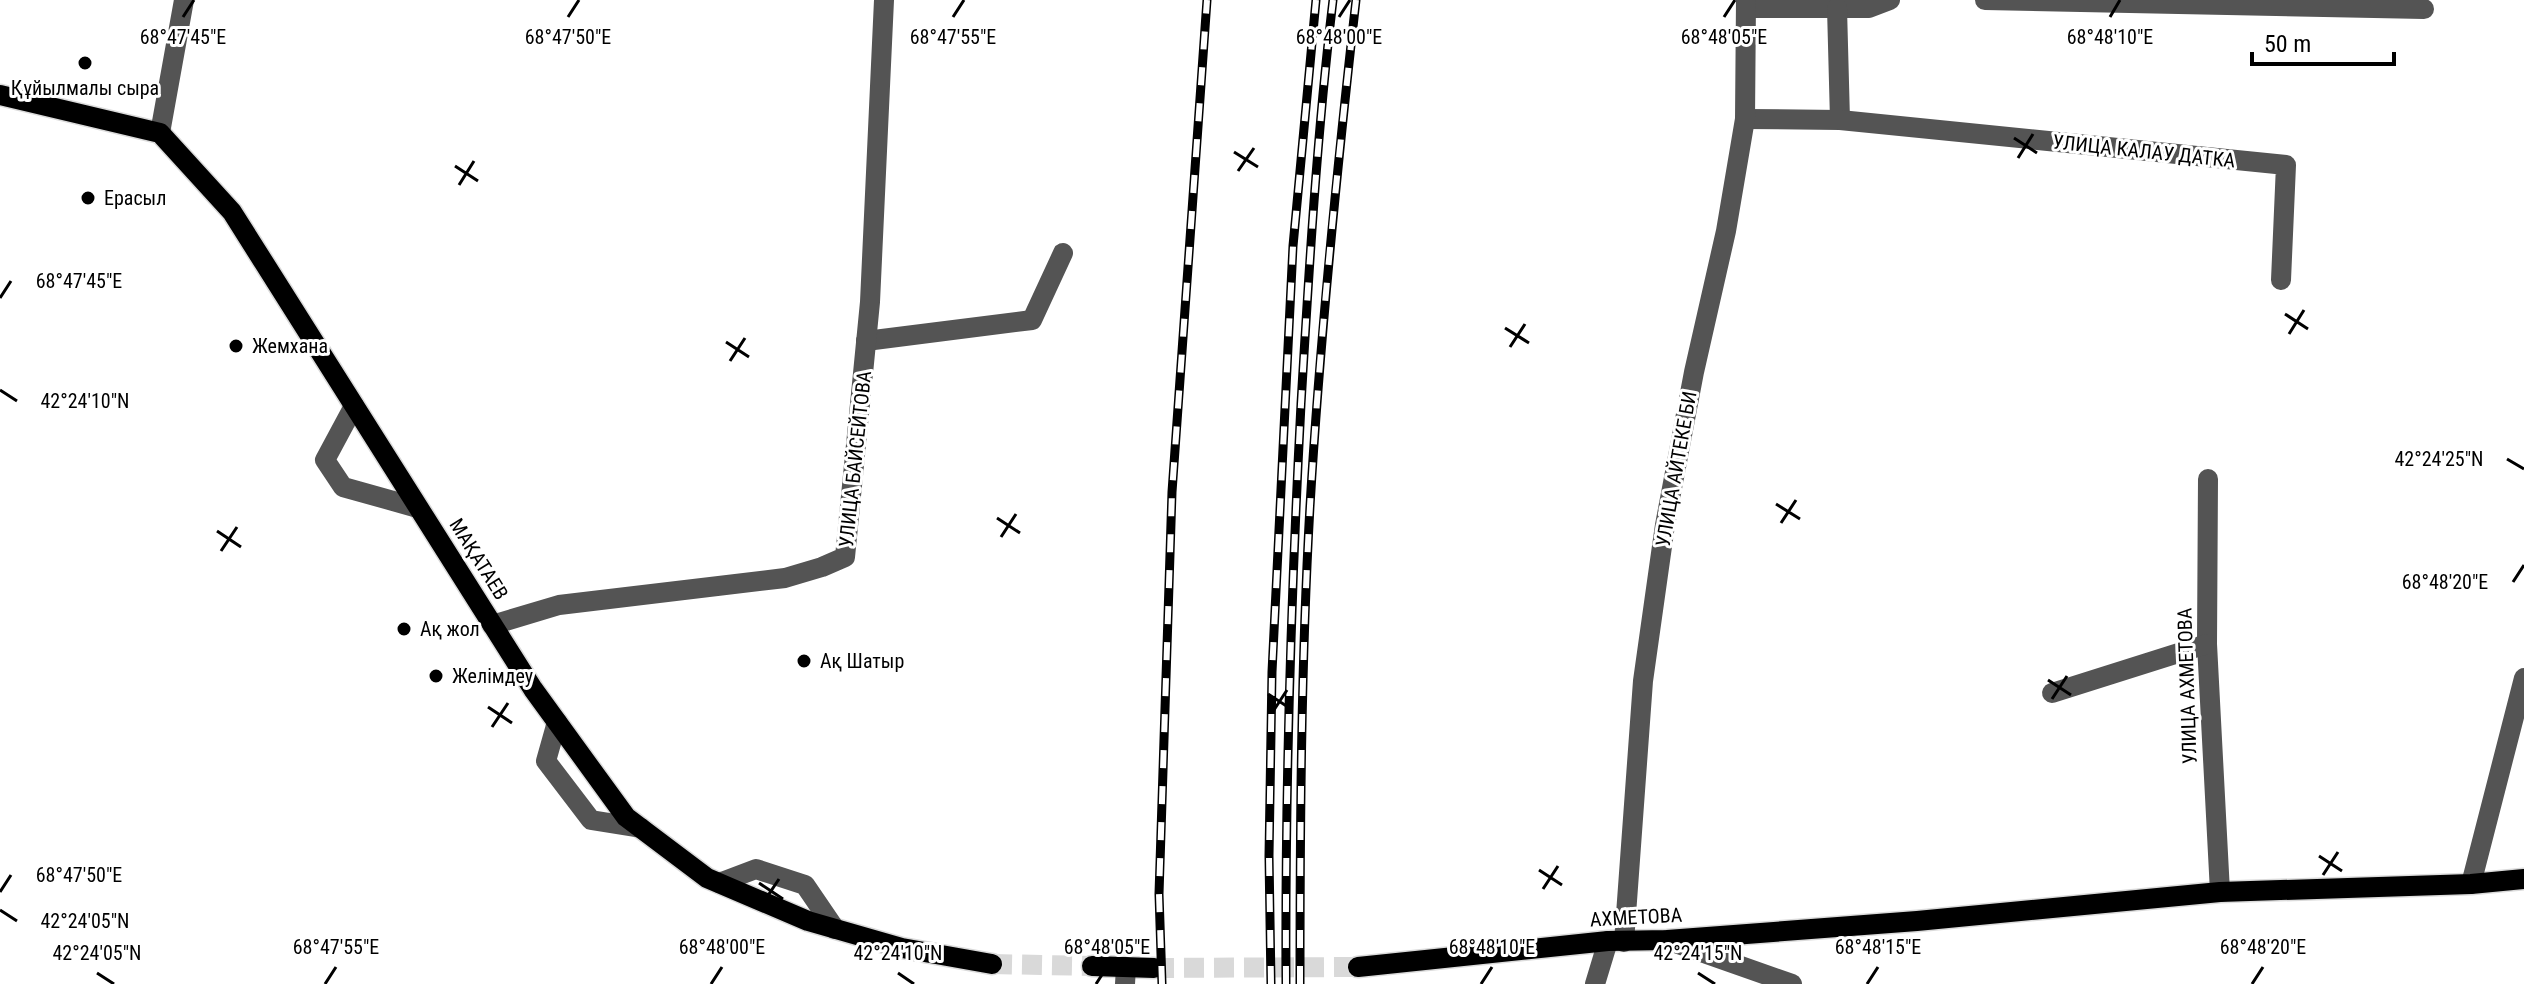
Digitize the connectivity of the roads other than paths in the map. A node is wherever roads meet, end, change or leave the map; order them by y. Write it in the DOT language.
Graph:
graph roads {
  1 [pos="184,0"];
  2 [pos="884,0"];
  3 [pos="1890,0"];
  4 [pos="1985,0"];
  5 [pos="1746,4"];
  6 [pos="1837,8"];
  7 [pos="2424,9"];
  8 [pos="0,95"];
  9 [pos="1745,119"];
  10 [pos="1840,120"];
  11 [pos="160,133"];
  12 [pos="1063,253"];
  13 [pos="2281,280"];
  14 [pos="866,341"];
  15 [pos="354,406"];
  16 [pos="2208,479"];
  17 [pos="418,508"];
  18 [pos="492,625"];
  19 [pos="2207,644"];
  20 [pos="2524,678"];
  21 [pos="2052,693"];
  22 [pos="557,722"];
  23 [pos="641,828"];
  24 [pos="2524,879"];
  25 [pos="719,883"];
  26 [pos="2471,884"];
  27 [pos="2220,892"];
  28 [pos="835,929"];
  29 [pos="1667,940"];
  30 [pos="1616,941"];
  31 [pos="992,964"];
  32 [pos="1092,966"];
  33 [pos="1358,967"];
  34 [pos="1154,968"];
  35 [pos="1126,976"];
  36 [pos="1595,984"];
  37 [pos="1792,984"];
  1 -- 11 [label="street"];
  2 -- 14 [label="street, УЛИЦА БАЙСЕЙТОВА"];
  3 -- 6 [label="street"];
  4 -- 7 [label="street"];
  5 -- 6 [label="street"];
  5 -- 9 [label="street, УЛИЦА АЙТЕКЕ БИ"];
  6 -- 10 [label="street"];
  8 -- 11 [label="main road"];
  9 -- 10 [label="street, УЛИЦА КАЛАУ ДАТКА"];
  9 -- 30 [label="street, УЛИЦА АЙТЕКЕ БИ"];
  10 -- 13 [label="street, УЛИЦА КАЛАУ ДАТКА"];
  11 -- 15 [label="main road, МАҚАТАЕВ"];
  12 -- 14 [label="street"];
  14 -- 18 [label="street, УЛИЦА БАЙСЕЙТОВА"];
  15 -- 17 [label="main road, МАҚАТАЕВ"];
  15 -- 17 [label="street"];
  16 -- 19 [label="street, УЛИЦА АХМЕТОВА"];
  17 -- 18 [label="main road, МАҚАТАЕВ"];
  18 -- 22 [label="main road, МАҚАТАЕВ"];
  19 -- 21 [label="street"];
  19 -- 27 [label="street, УЛИЦА АХМЕТОВА"];
  20 -- 26 [label="street"];
  22 -- 23 [label="main road, МАҚАТАЕВ"];
  22 -- 23 [label="street"];
  23 -- 25 [label="main road, МАҚАТАЕВ"];
  24 -- 26 [label="main road"];
  25 -- 28 [label="main road, МАҚАТАЕВ"];
  25 -- 28 [label="street"];
  26 -- 27 [label="main road"];
  27 -- 29 [label="main road, АХМЕТОВА"];
  28 -- 31 [label="main road, МАҚАТАЕВ"];
  29 -- 30 [label="main road, АХМЕТОВА"];
  29 -- 37 [label="street"];
  30 -- 33 [label="main road, АХМЕТОВА"];
  30 -- 36 [label="street, УЛИЦА АЙТЕКЕ БИ"];
  32 -- 35 [label="main road"];
  34 -- 35 [label="main road"];
}
